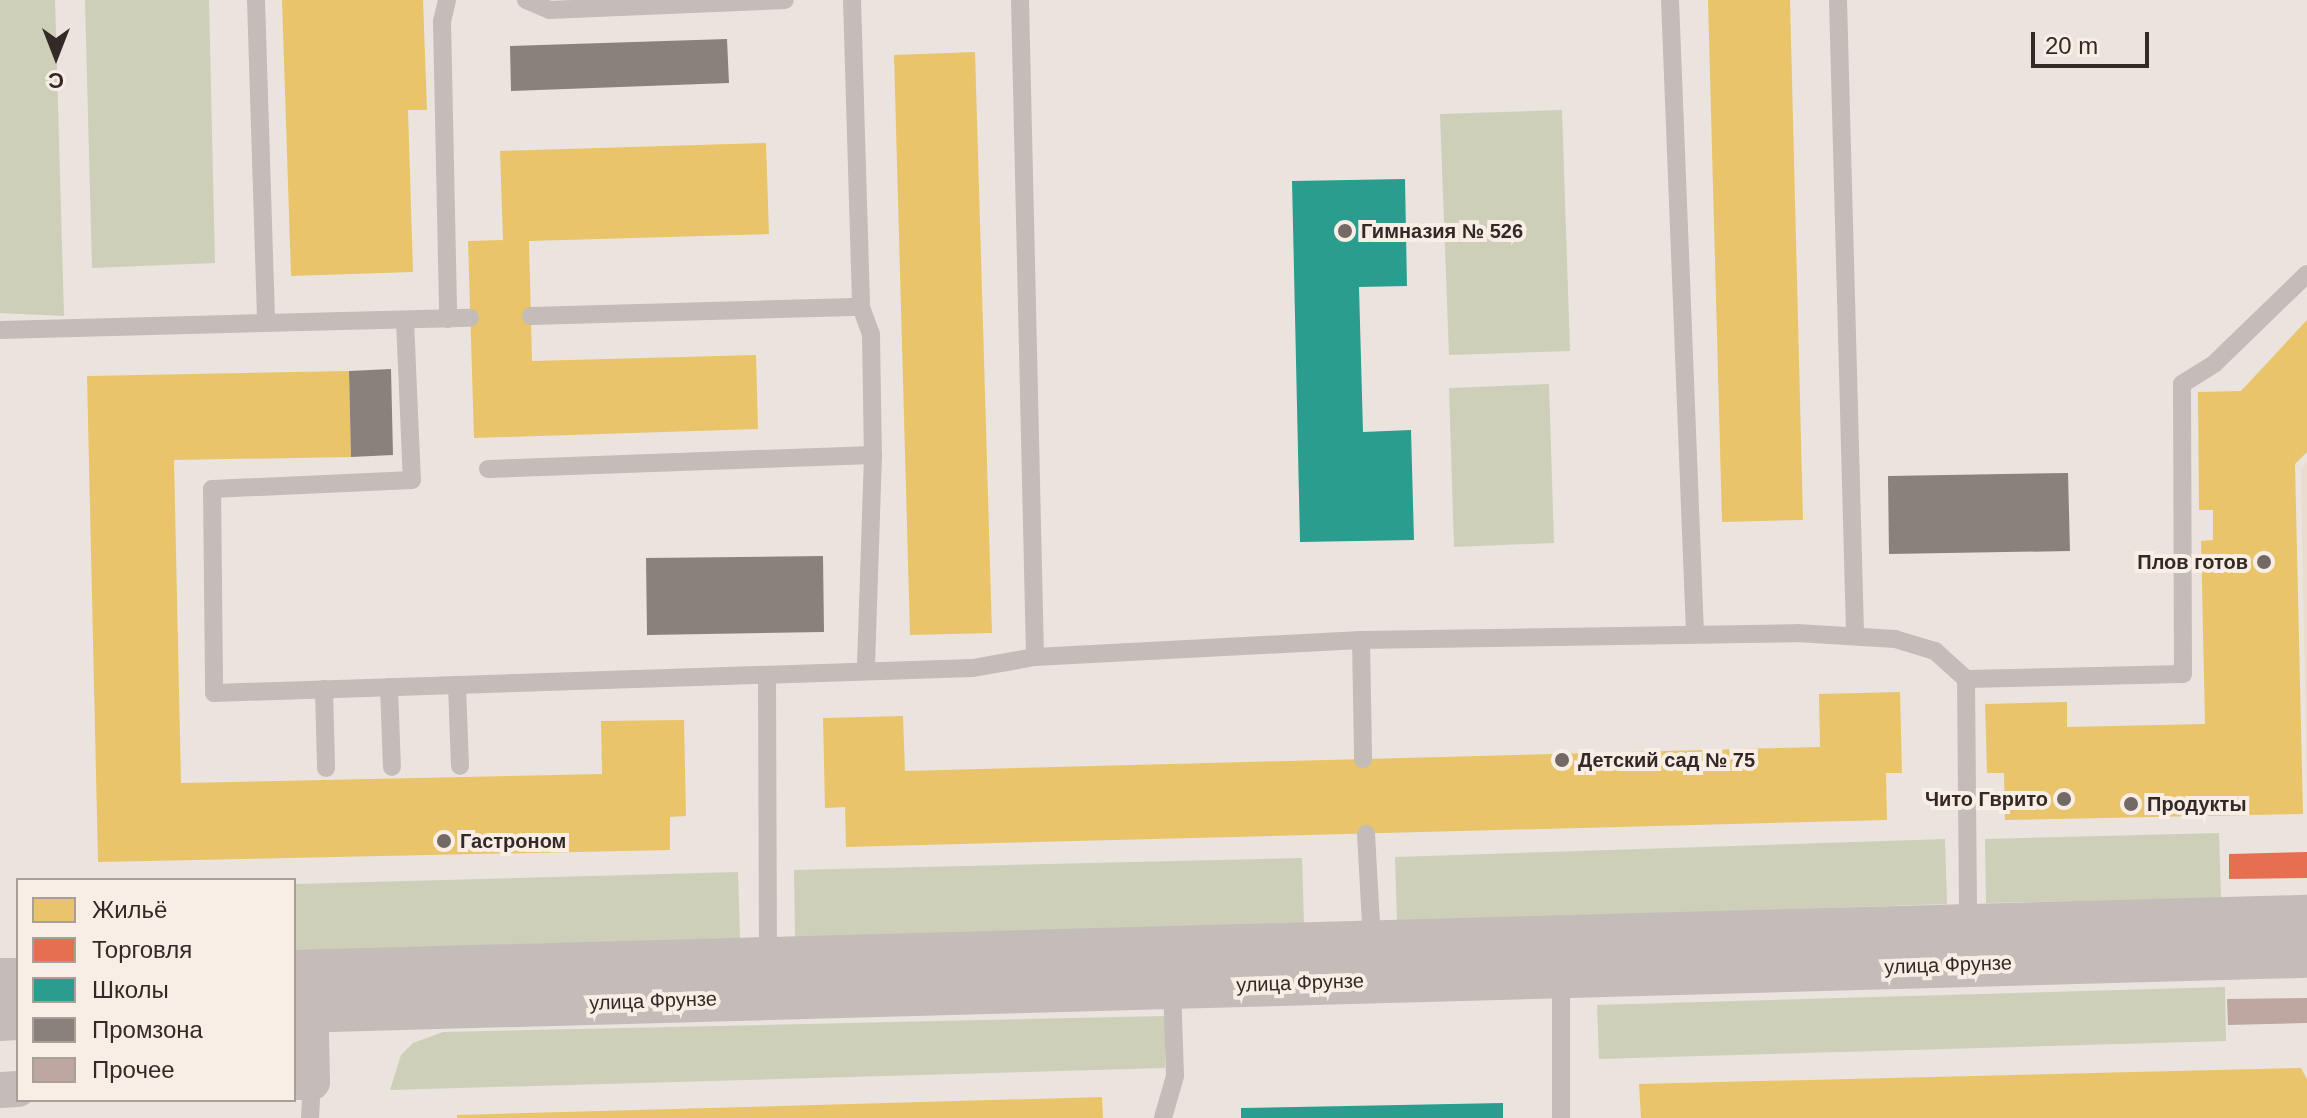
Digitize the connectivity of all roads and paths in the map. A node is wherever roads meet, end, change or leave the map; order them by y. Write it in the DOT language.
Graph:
graph roads {
  1 [pos="256,0"];
  2 [pos="447,0"];
  3 [pos="526,0"];
  4 [pos="785,0"];
  5 [pos="852,0"];
  6 [pos="1020,0"];
  7 [pos="1670,0"];
  8 [pos="1838,0"];
  9 [pos="2307,274"];
  10 [pos="861,307"];
  11 [pos="531,316"];
  12 [pos="470,318"];
  13 [pos="448,319"];
  14 [pos="405,321"];
  15 [pos="266,322"];
  16 [pos="0,330"];
  17 [pos="873,455"];
  18 [pos="488,469"];
  19 [pos="1855,633"];
  20 [pos="1695,634"];
  21 [pos="1361,640"];
  22 [pos="1035,657"];
  23 [pos="866,671"];
  24 [pos="767,675"];
  25 [pos="1966,679"];
  26 [pos="457,685"];
  27 [pos="389,687"];
  28 [pos="324,689"];
  29 [pos="1363,759"];
  30 [pos="460,766"];
  31 [pos="392,767"];
  32 [pos="326,768"];
  33 [pos="1366,834"];
  34 [pos="2307,917"];
  35 [pos="1968,945"];
  36 [pos="2307,956"];
  37 [pos="1560,957"];
  38 [pos="1373,962"];
  39 [pos="1171,968"];
  40 [pos="768,978"];
  41 [pos="302,991"];
  42 [pos="303,1082"];
  43 [pos="310,1118"];
  44 [pos="1163,1118"];
  45 [pos="1561,1118"];
  1 -- 15 [label="lane"];
  2 -- 13 [label="lane"];
  3 -- 4 [label="lane"];
  5 -- 10 [label="lane"];
  6 -- 22 [label="lane"];
  7 -- 20 [label="lane"];
  8 -- 19 [label="lane"];
  9 -- 25 [label="lane"];
  10 -- 11 [label="lane"];
  10 -- 17 [label="lane"];
  12 -- 13 [label="lane"];
  13 -- 14 [label="lane"];
  14 -- 15 [label="lane"];
  14 -- 28 [label="lane"];
  15 -- 16 [label="lane"];
  17 -- 18 [label="lane"];
  17 -- 23 [label="lane"];
  19 -- 20 [label="lane"];
  19 -- 25 [label="lane"];
  20 -- 21 [label="lane"];
  21 -- 22 [label="lane"];
  21 -- 29 [label="lane"];
  22 -- 23 [label="lane"];
  23 -- 24 [label="lane"];
  24 -- 26 [label="lane"];
  24 -- 40 [label="lane"];
  25 -- 35 [label="lane"];
  26 -- 27 [label="lane"];
  26 -- 30 [label="lane"];
  27 -- 28 [label="lane"];
  27 -- 31 [label="lane"];
  28 -- 32 [label="lane"];
  33 -- 38 [label="lane"];
  34 -- 35 [label="street, улица Фрунзе"];
  35 -- 36 [label="street, улица Фрунзе"];
  35 -- 37 [label="street, улица Фрунзе"];
  37 -- 38 [label="street, улица Фрунзе"];
  37 -- 45 [label="lane"];
  38 -- 39 [label="street, улица Фрунзе"];
  39 -- 40 [label="street, улица Фрунзе"];
  39 -- 44 [label="lane"];
  40 -- 41 [label="street, улица Фрунзе"];
  41 -- 42 [label="street"];
  42 -- 43 [label="lane"];
}
